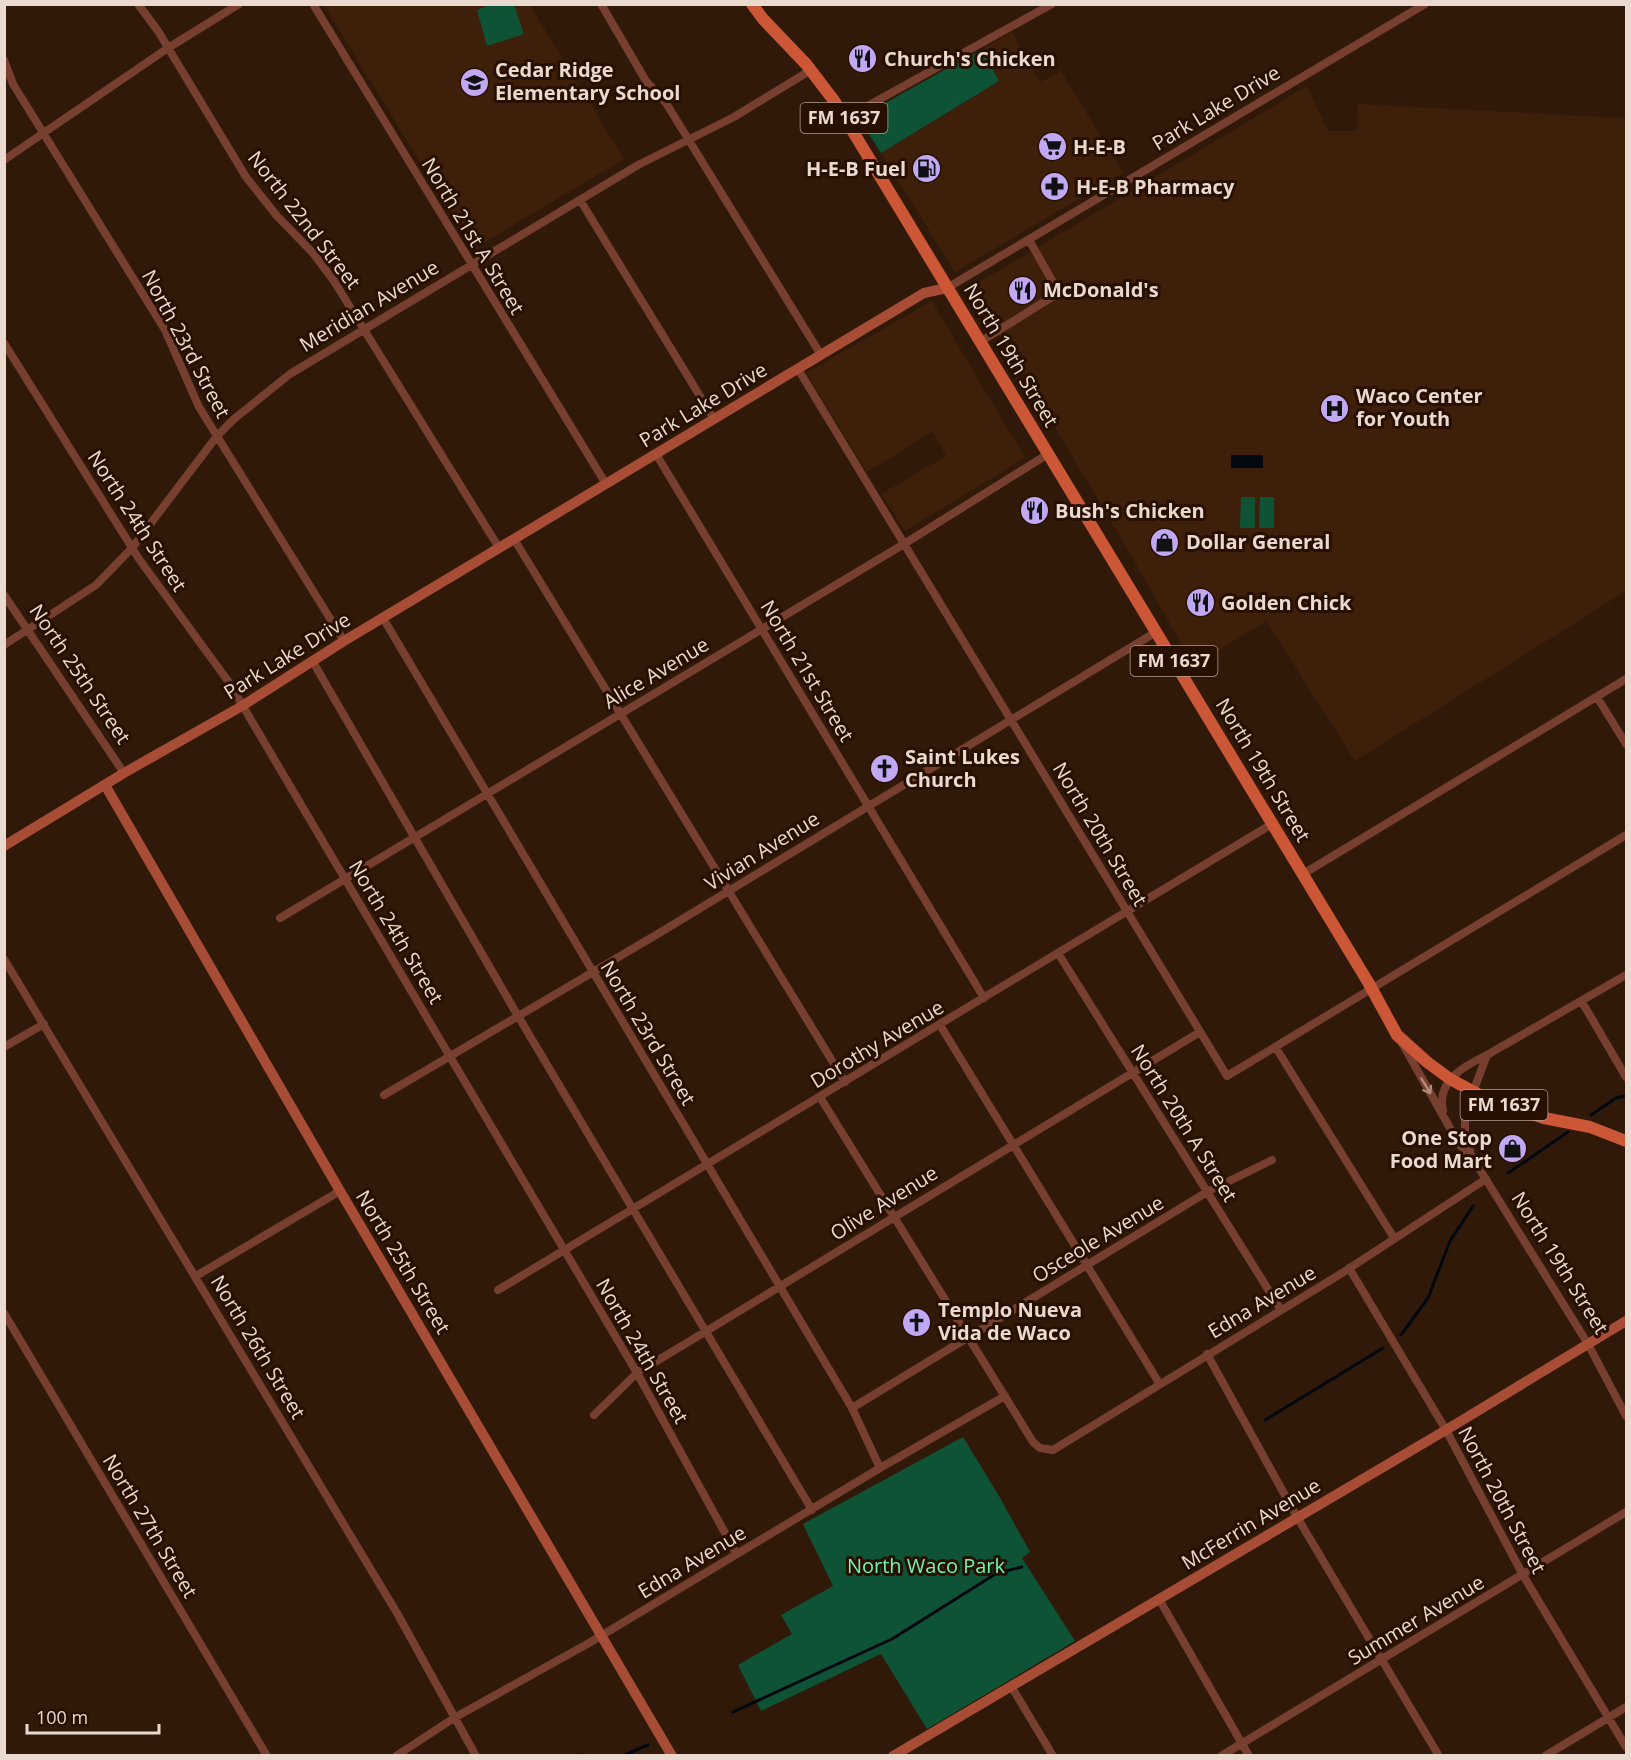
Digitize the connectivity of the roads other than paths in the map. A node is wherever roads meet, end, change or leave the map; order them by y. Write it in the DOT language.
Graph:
graph roads {
  1 [pos="138,4"];
  2 [pos="239,4"];
  3 [pos="313,4"];
  4 [pos="600,4"];
  5 [pos="752,4"];
  6 [pos="1052,4"];
  7 [pos="1425,4"];
  8 [pos="168,48"];
  9 [pos="4,60"];
  10 [pos="811,70"];
  11 [pos="844,118"];
  12 [pos="44,133"];
  13 [pos="688,139"];
  14 [pos="4,160"];
  15 [pos="580,200"];
  16 [pos="1029,240"];
  17 [pos="471,265"];
  18 [pos="947,288"];
  19 [pos="363,329"];
  20 [pos="980,342"];
  21 [pos="4,343"];
  22 [pos="821,355"];
  23 [pos="798,369"];
  24 [pos="714,419"];
  25 [pos="217,436"];
  26 [pos="656,454"];
  27 [pos="1048,454"];
  28 [pos="606,484"];
  29 [pos="514,539"];
  30 [pos="904,544"];
  31 [pos="132,548"];
  32 [pos="499,548"];
  33 [pos="4,596"];
  34 [pos="383,618"];
  35 [pos="762,628"];
  36 [pos="28,630"];
  37 [pos="1156,632"];
  38 [pos="344,641"];
  39 [pos="4,645"];
  40 [pos="313,662"];
  41 [pos="1626,679"];
  42 [pos="1597,697"];
  43 [pos="242,706"];
  44 [pos="621,714"];
  45 [pos="1012,720"];
  46 [pos="1626,744"];
  47 [pos="124,773"];
  48 [pos="105,785"];
  49 [pos="488,793"];
  50 [pos="868,805"];
  51 [pos="1272,824"];
  52 [pos="1626,835"];
  53 [pos="414,838"];
  54 [pos="4,846"];
  55 [pos="1302,874"];
  56 [pos="345,879"];
  57 [pos="728,891"];
  58 [pos="1127,911"];
  59 [pos="280,918"];
  60 [pos="1058,953"];
  61 [pos="4,959"];
  62 [pos="593,972"];
  63 [pos="1626,975"];
  64 [pos="1372,990"];
  65 [pos="984,998"];
  66 [pos="1582,1002"];
  67 [pos="518,1016"];
  68 [pos="44,1024"];
  69 [pos="940,1025"];
  70 [pos="1200,1032"];
  71 [pos="1397,1035"];
  72 [pos="4,1047"];
  73 [pos="1276,1048"];
  74 [pos="1487,1055"];
  75 [pos="450,1056"];
  76 [pos="1132,1071"];
  77 [pos="1626,1076"];
  78 [pos="1450,1079"];
  79 [pos="845,1082"];
  80 [pos="1473,1092"];
  81 [pos="384,1095"];
  82 [pos="820,1097"];
  83 [pos="1444,1117"];
  84 [pos="1626,1141"];
  85 [pos="1014,1143"];
  86 [pos="1471,1156"];
  87 [pos="1272,1160"];
  88 [pos="707,1165"];
  89 [pos="1486,1179"];
  90 [pos="340,1191"];
  91 [pos="1207,1192"];
  92 [pos="632,1209"];
  93 [pos="894,1217"];
  94 [pos="1394,1238"];
  95 [pos="564,1250"];
  96 [pos="1088,1265"];
  97 [pos="1349,1268"];
  98 [pos="196,1276"];
  99 [pos="780,1287"];
  100 [pos="498,1290"];
  101 [pos="1281,1310"];
  102 [pos="4,1313"];
  103 [pos="1626,1321"];
  104 [pos="706,1332"];
  105 [pos="968,1338"];
  106 [pos="1588,1344"];
  107 [pos="1207,1354"];
  108 [pos="637,1373"];
  109 [pos="1158,1383"];
  110 [pos="1005,1396"];
  111 [pos="852,1408"];
  112 [pos="594,1415"];
  113 [pos="1626,1416"];
  114 [pos="1446,1430"];
  115 [pos="880,1468"];
  116 [pos="812,1509"];
  117 [pos="1626,1512"];
  118 [pos="1297,1517"];
  119 [pos="736,1553"];
  120 [pos="1523,1575"];
  121 [pos="1158,1599"];
  122 [pos="601,1635"];
  123 [pos="1382,1659"];
  124 [pos="1011,1686"];
  125 [pos="1626,1707"];
  126 [pos="454,1718"];
  127 [pos="1609,1718"];
  128 [pos="1242,1743"];
  129 [pos="1626,1747"];
  130 [pos="267,1755"];
  131 [pos="396,1755"];
  132 [pos="476,1755"];
  133 [pos="672,1755"];
  134 [pos="893,1755"];
  135 [pos="1053,1755"];
  136 [pos="1221,1755"];
  137 [pos="1250,1755"];
  138 [pos="1439,1755"];
  139 [pos="1545,1755"];
  1 -- 8 [label="street, North 22nd Street"];
  2 -- 8 [label="street"];
  3 -- 17 [label="street, North 21st A Street"];
  4 -- 13 [label="street"];
  5 -- 10 [label="main road, North 19th Street / FM 1637"];
  6 -- 11 [label="street"];
  7 -- 16 [label="street, Park Lake Drive"];
  8 -- 12 [label="street"];
  8 -- 19 [label="street, North 22nd Street"];
  9 -- 12 [label="street, North 23rd Street"];
  10 -- 11 [label="main road, North 19th Street / FM 1637"];
  10 -- 13 [label="street, Meridian Avenue"];
  11 -- 18 [label="main road, North 19th Street / FM 1637"];
  12 -- 14 [label="street"];
  12 -- 25 [label="street, North 23rd Street"];
  13 -- 15 [label="street, Meridian Avenue"];
  13 -- 22 [label="street"];
  15 -- 17 [label="street, Meridian Avenue"];
  15 -- 24 [label="street"];
  16 -- 18 [label="street, Park Lake Drive"];
  16 -- 20 [label="street"];
  17 -- 19 [label="street, Meridian Avenue"];
  17 -- 28 [label="street, North 21st A Street"];
  18 -- 20 [label="main road, North 19th Street / FM 1637"];
  18 -- 22 [label="street, Park Lake Drive"];
  19 -- 25 [label="street, Meridian Avenue"];
  19 -- 32 [label="street, North 22nd Street"];
  20 -- 27 [label="main road, North 19th Street / FM 1637"];
  21 -- 31 [label="street, North 24th Street"];
  22 -- 23 [label="street, Park Lake Drive"];
  23 -- 24 [label="street, Park Lake Drive"];
  23 -- 30 [label="street, North 20th Street"];
  24 -- 26 [label="street, Park Lake Drive"];
  25 -- 31 [label="street, Meridian Avenue"];
  25 -- 38 [label="street, North 23rd Street"];
  26 -- 28 [label="street, Park Lake Drive"];
  26 -- 35 [label="street, North 21st Street"];
  27 -- 30 [label="street, Alice Avenue"];
  27 -- 37 [label="main road, North 19th Street / FM 1637"];
  28 -- 29 [label="street, Park Lake Drive"];
  29 -- 32 [label="street, Park Lake Drive"];
  29 -- 44 [label="street"];
  30 -- 35 [label="street, Alice Avenue"];
  30 -- 45 [label="street, North 20th Street"];
  31 -- 36 [label="street, Meridian Avenue"];
  31 -- 43 [label="street, North 24th Street"];
  32 -- 34 [label="street, Park Lake Drive"];
  33 -- 36 [label="street, North 25th Street"];
  34 -- 38 [label="street, Park Lake Drive"];
  34 -- 49 [label="street, North 23rd Street"];
  35 -- 44 [label="street, Alice Avenue"];
  35 -- 50 [label="street, North 21st Street"];
  36 -- 39 [label="street, Meridian Avenue"];
  36 -- 47 [label="street, North 25th Street"];
  37 -- 45 [label="street, Vivian Avenue"];
  37 -- 51 [label="main road, North 19th Street / FM 1637"];
  38 -- 40 [label="street, Park Lake Drive"];
  40 -- 43 [label="street, Park Lake Drive"];
  40 -- 53 [label="street"];
  41 -- 42 [label="street"];
  42 -- 46 [label="street"];
  42 -- 55 [label="street"];
  43 -- 47 [label="street, Park Lake Drive"];
  43 -- 56 [label="street, North 24th Street"];
  44 -- 49 [label="street, Alice Avenue"];
  44 -- 57 [label="street"];
  45 -- 50 [label="street, Vivian Avenue"];
  45 -- 58 [label="street, North 20th Street"];
  47 -- 48 [label="street, Park Lake Drive"];
  48 -- 54 [label="street, Park Lake Drive"];
  48 -- 90 [label="street, North 25th Street"];
  49 -- 53 [label="street, Alice Avenue"];
  49 -- 62 [label="street, North 23rd Street"];
  50 -- 57 [label="street, Vivian Avenue"];
  50 -- 65 [label="street, North 21st Street"];
  51 -- 55 [label="main road, North 19th Street / FM 1637"];
  51 -- 58 [label="street, Dorothy Avenue"];
  52 -- 64 [label="street"];
  53 -- 56 [label="street, Alice Avenue"];
  53 -- 67 [label="street"];
  55 -- 64 [label="main road, North 19th Street / FM 1637"];
  56 -- 59 [label="street, Alice Avenue"];
  56 -- 75 [label="street, North 24th Street"];
  57 -- 62 [label="street, Vivian Avenue"];
  57 -- 79 [label="street"];
  58 -- 60 [label="street, Dorothy Avenue"];
  58 -- 70 [label="street, North 20th Street"];
  60 -- 65 [label="street, Dorothy Avenue"];
  60 -- 76 [label="street, North 20th A Street"];
  61 -- 68 [label="street, North 26th Street"];
  62 -- 67 [label="street, Vivian Avenue"];
  62 -- 88 [label="street, North 23rd Street"];
  63 -- 66 [label="street"];
  64 -- 71 [label="main road, North 19th Street / FM 1637"];
  64 -- 73 [label="street"];
  65 -- 69 [label="street, Dorothy Avenue"];
  66 -- 74 [label="street"];
  66 -- 77 [label="street"];
  67 -- 75 [label="street, Vivian Avenue"];
  67 -- 92 [label="street"];
  68 -- 72 [label="street"];
  68 -- 98 [label="street, North 26th Street"];
  69 -- 79 [label="street, Dorothy Avenue"];
  69 -- 85 [label="street"];
  70 -- 73 [label="street, North 20th Street"];
  70 -- 76 [label="street, Olive Avenue"];
  71 -- 78 [label="main road, FM 1637"];
  71 -- 83 [label="street, North 19th Street, one-way"];
  73 -- 94 [label="street"];
  74 -- 78 [label="street"];
  74 -- 80 [label="street"];
  75 -- 81 [label="street, Vivian Avenue"];
  75 -- 95 [label="street, North 24th Street"];
  76 -- 85 [label="street, Olive Avenue"];
  76 -- 91 [label="street, North 20th A Street"];
  78 -- 80 [label="main road, FM 1637"];
  78 -- 83 [label="street"];
  79 -- 82 [label="street, Dorothy Avenue"];
  80 -- 84 [label="main road, FM 1637"];
  80 -- 86 [label="street"];
  82 -- 88 [label="street, Dorothy Avenue"];
  82 -- 93 [label="street"];
  83 -- 86 [label="street, North 19th Street"];
  85 -- 93 [label="street, Olive Avenue"];
  85 -- 96 [label="street"];
  86 -- 89 [label="street, North 19th Street"];
  87 -- 91 [label="street, Osceole Avenue"];
  88 -- 92 [label="street, Dorothy Avenue"];
  88 -- 99 [label="street, North 23rd Street"];
  89 -- 94 [label="street, Edna Avenue"];
  89 -- 106 [label="street, North 19th Street"];
  90 -- 98 [label="street"];
  90 -- 122 [label="street, North 25th Street"];
  91 -- 96 [label="street, Osceole Avenue"];
  91 -- 101 [label="street, North 20th A Street"];
  92 -- 95 [label="street, Dorothy Avenue"];
  92 -- 104 [label="street"];
  93 -- 99 [label="street, Olive Avenue"];
  93 -- 105 [label="street"];
  94 -- 97 [label="street, Edna Avenue"];
  95 -- 100 [label="street, Dorothy Avenue"];
  95 -- 108 [label="street, North 24th Street"];
  96 -- 105 [label="street, Osceole Avenue"];
  96 -- 109 [label="street"];
  97 -- 101 [label="street, Edna Avenue"];
  97 -- 114 [label="street, North 20th Street"];
  98 -- 126 [label="street, North 26th Street"];
  99 -- 104 [label="street, Olive Avenue"];
  99 -- 111 [label="street, North 23rd Street"];
  101 -- 107 [label="street, Edna Avenue"];
  102 -- 130 [label="street, North 27th Street"];
  103 -- 106 [label="street, McFerrin Avenue"];
  104 -- 108 [label="street, Olive Avenue"];
  104 -- 116 [label="street"];
  105 -- 110 [label="street"];
  105 -- 111 [label="street, Osceole Avenue"];
  106 -- 113 [label="street, North 19th Street"];
  106 -- 114 [label="street, McFerrin Avenue"];
  107 -- 109 [label="street, Edna Avenue"];
  107 -- 118 [label="street"];
  108 -- 112 [label="street, Olive Avenue"];
  108 -- 119 [label="street, North 24th Street"];
  109 -- 110 [label="street, Edna Avenue"];
  110 -- 115 [label="street, Edna Avenue"];
  111 -- 115 [label="street, North 23rd Street"];
  114 -- 118 [label="street, McFerrin Avenue"];
  114 -- 120 [label="street, North 20th Street"];
  115 -- 116 [label="street, Edna Avenue"];
  116 -- 119 [label="street, Edna Avenue"];
  117 -- 120 [label="street, Summer Avenue"];
  118 -- 121 [label="street, McFerrin Avenue"];
  118 -- 123 [label="street"];
  119 -- 122 [label="street, Edna Avenue"];
  120 -- 123 [label="street, Summer Avenue"];
  120 -- 127 [label="street, North 20th Street"];
  121 -- 124 [label="street, McFerrin Avenue"];
  121 -- 128 [label="street"];
  122 -- 126 [label="street, Edna Avenue"];
  122 -- 133 [label="street, North 25th Street"];
  123 -- 128 [label="street, Summer Avenue"];
  123 -- 138 [label="street"];
  124 -- 134 [label="street, McFerrin Avenue"];
  124 -- 135 [label="street"];
  125 -- 127 [label="street"];
  126 -- 131 [label="street, Edna Avenue"];
  126 -- 132 [label="street, North 26th Street"];
  127 -- 129 [label="street, North 20th Street"];
  127 -- 139 [label="street"];
  128 -- 136 [label="street, Summer Avenue"];
  128 -- 137 [label="street"];
}
